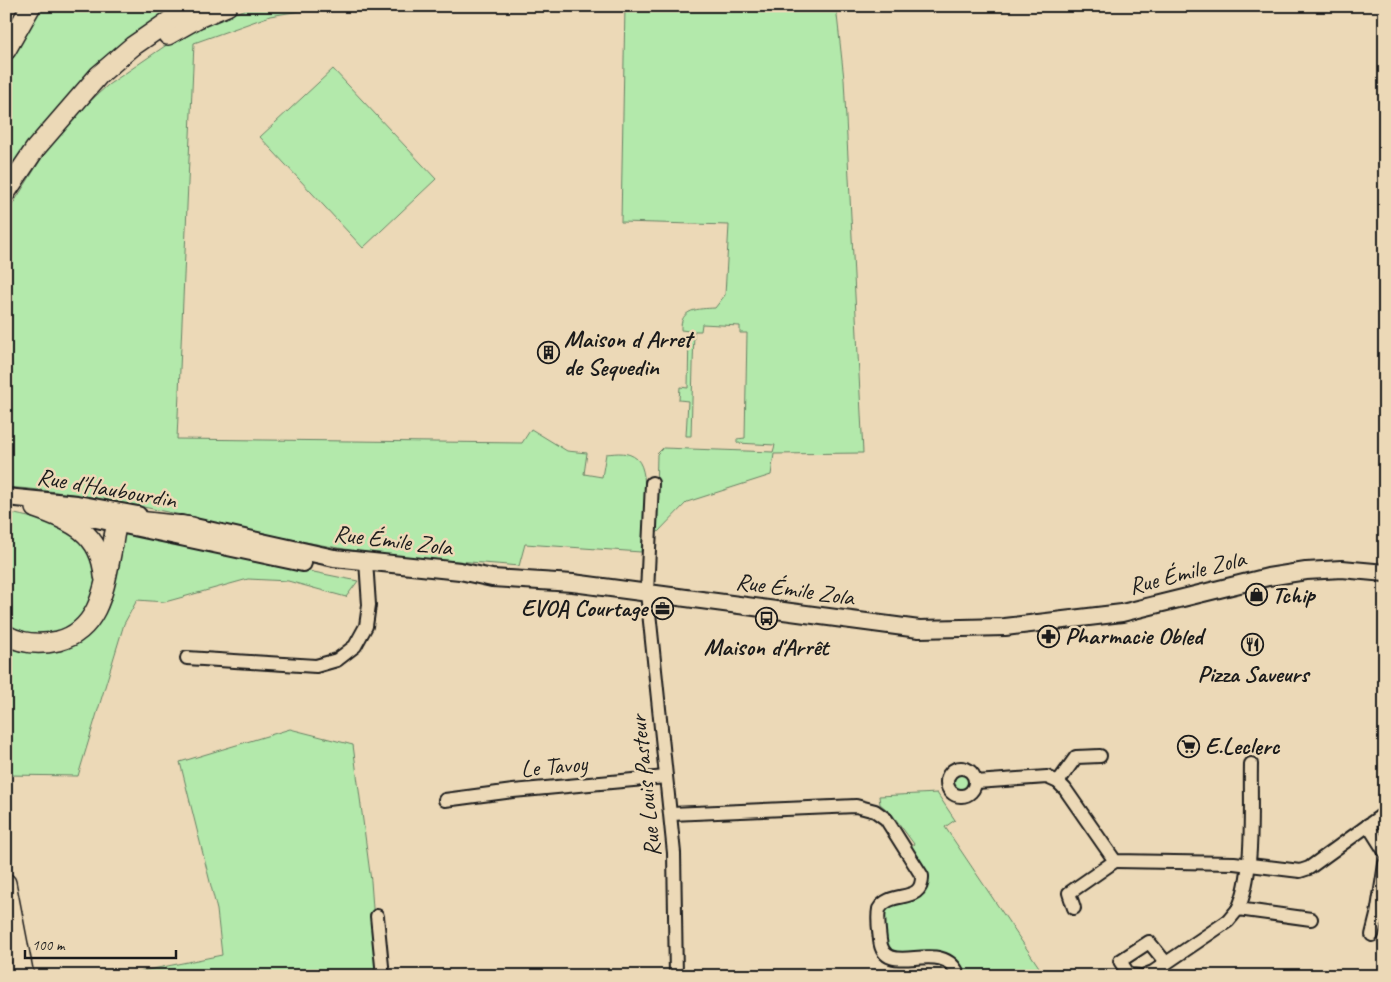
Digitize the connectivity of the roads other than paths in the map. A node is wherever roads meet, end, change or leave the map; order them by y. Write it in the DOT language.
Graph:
graph roads {
  1 [pos="31,6"];
  2 [pos="191,6"];
  3 [pos="228,6"];
  4 [pos="6,50"];
  5 [pos="57,123"];
  6 [pos="6,192"];
  7 [pos="652,483"];
  8 [pos="6,497"];
  9 [pos="6,504"];
  10 [pos="35,508"];
  11 [pos="118,523"];
  12 [pos="196,532"];
  13 [pos="366,566"];
  14 [pos="1385,573"];
  15 [pos="104,589"];
  16 [pos="648,593"];
  17 [pos="6,635"];
  18 [pos="187,658"];
  19 [pos="1100,756"];
  20 [pos="1251,764"];
  21 [pos="666,777"];
  22 [pos="976,782"];
  23 [pos="1058,782"];
  24 [pos="445,800"];
  25 [pos="1385,813"];
  26 [pos="671,814"];
  27 [pos="1368,825"];
  28 [pos="1385,852"];
  29 [pos="1115,862"];
  30 [pos="1385,864"];
  31 [pos="1248,865"];
  32 [pos="6,883"];
  33 [pos="1074,908"];
  34 [pos="1238,909"];
  35 [pos="377,916"];
  36 [pos="1310,919"];
  37 [pos="1372,935"];
  38 [pos="1166,964"];
  39 [pos="24,976"];
  40 [pos="383,976"];
  41 [pos="676,976"];
  42 [pos="958,976"];
  43 [pos="1135,976"];
  1 -- 4 [label="highway"];
  2 -- 5 [label="highway"];
  3 -- 5 [label="highway"];
  5 -- 6 [label="highway"];
  7 -- 16 [label="street, Rue Louis Pasteur"];
  8 -- 12 [label="main road, Rue d'Haubourdin"];
  9 -- 10 [label="main road, Rue d'Haubourdin"];
  10 -- 11 [label="main road, Rue d'Haubourdin"];
  10 -- 15 [label="highway"];
  11 -- 12 [label="highway"];
  11 -- 15 [label="highway"];
  12 -- 13 [label="main road, Rue Émile Zola"];
  13 -- 16 [label="main road, Rue Émile Zola"];
  13 -- 18 [label="street"];
  14 -- 16 [label="main road, Rue Émile Zola"];
  15 -- 17 [label="highway"];
  16 -- 21 [label="street, Rue Louis Pasteur"];
  19 -- 23 [label="street"];
  20 -- 31 [label="street"];
  21 -- 24 [label="street, Le Tavoy"];
  21 -- 26 [label="street, Rue Louis Pasteur"];
  22 -- 23 [label="street"];
  23 -- 29 [label="street"];
  25 -- 27 [label="street"];
  26 -- 41 [label="street, Rue Louis Pasteur"];
  26 -- 42 [label="street"];
  27 -- 28 [label="street"];
  27 -- 31 [label="street"];
  29 -- 31 [label="street"];
  29 -- 33 [label="street"];
  30 -- 37 [label="street"];
  31 -- 34 [label="street"];
  32 -- 39 [label="highway"];
  34 -- 36 [label="street"];
  34 -- 38 [label="street"];
  35 -- 40 [label="street"];
  38 -- 43 [label="street"];
  38 -- 43 [label="street"];
}
